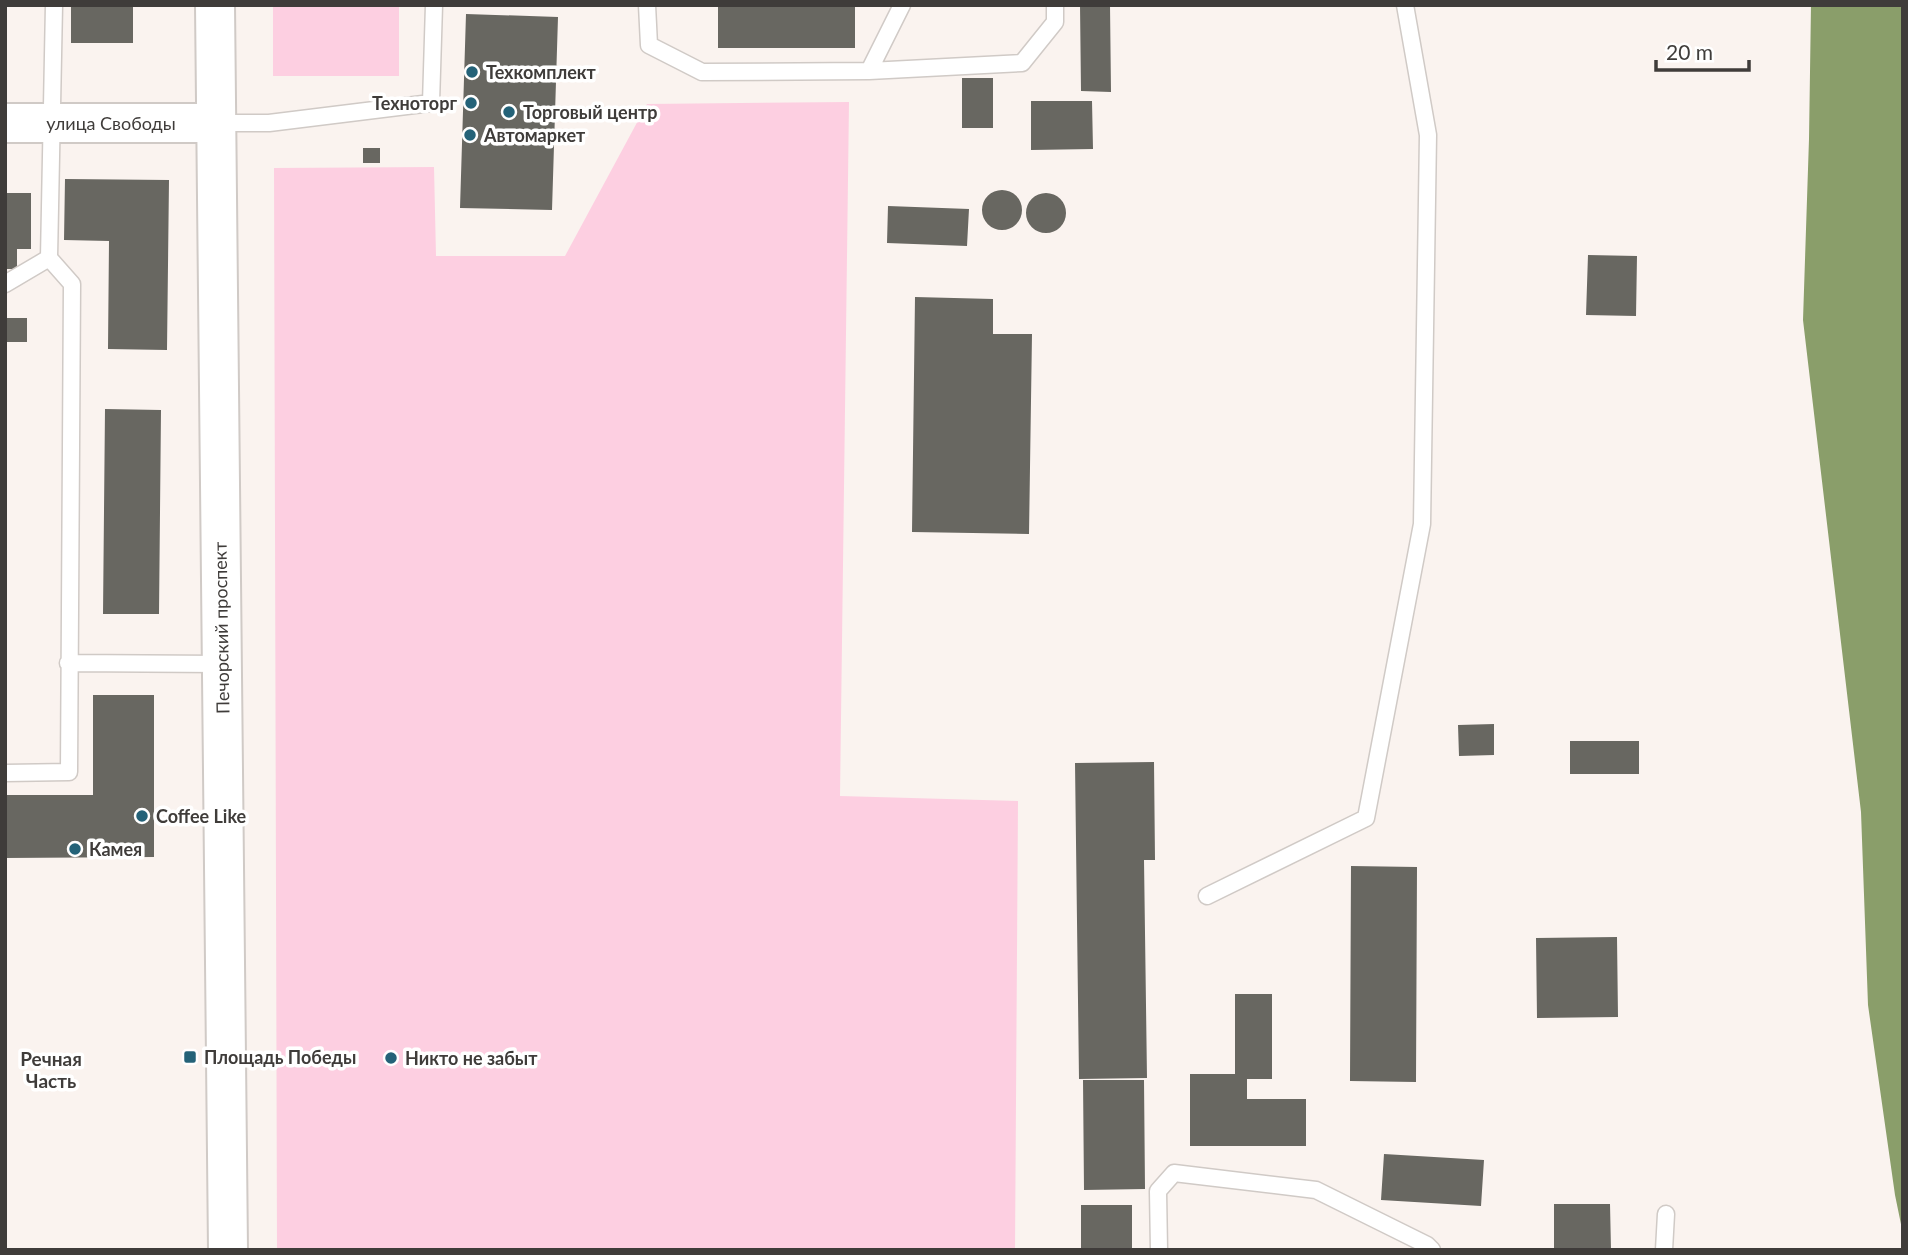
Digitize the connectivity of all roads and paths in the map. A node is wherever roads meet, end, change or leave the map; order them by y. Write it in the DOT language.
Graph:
graph roads {
  1 [pos="54,5"];
  2 [pos="215,5"];
  3 [pos="434,5"];
  4 [pos="647,5"];
  5 [pos="902,5"];
  6 [pos="1055,5"];
  7 [pos="1405,5"];
  8 [pos="869,71"];
  9 [pos="5,123"];
  10 [pos="51,123"];
  11 [pos="216,123"];
  12 [pos="49,258"];
  13 [pos="5,284"];
  14 [pos="68,663"];
  15 [pos="221,664"];
  16 [pos="5,773"];
  17 [pos="1207,896"];
  18 [pos="1666,1214"];
  19 [pos="228,1250"];
  20 [pos="1159,1250"];
  21 [pos="1432,1250"];
  22 [pos="1664,1250"];
  1 -- 10 [label="lane"];
  2 -- 11 [label="main road, Печорский проспект"];
  3 -- 11 [label="lane"];
  4 -- 8 [label="lane"];
  5 -- 8 [label="lane"];
  6 -- 8 [label="lane"];
  7 -- 17 [label="lane"];
  9 -- 10 [label="main road, улица Свободы"];
  10 -- 11 [label="main road, улица Свободы"];
  10 -- 12 [label="lane"];
  11 -- 15 [label="main road, Печорский проспект"];
  12 -- 13 [label="lane"];
  12 -- 14 [label="lane"];
  14 -- 15 [label="lane"];
  14 -- 16 [label="lane"];
  15 -- 19 [label="main road, Печорский проспект"];
  18 -- 22 [label="lane"];
  20 -- 21 [label="lane"];
}
